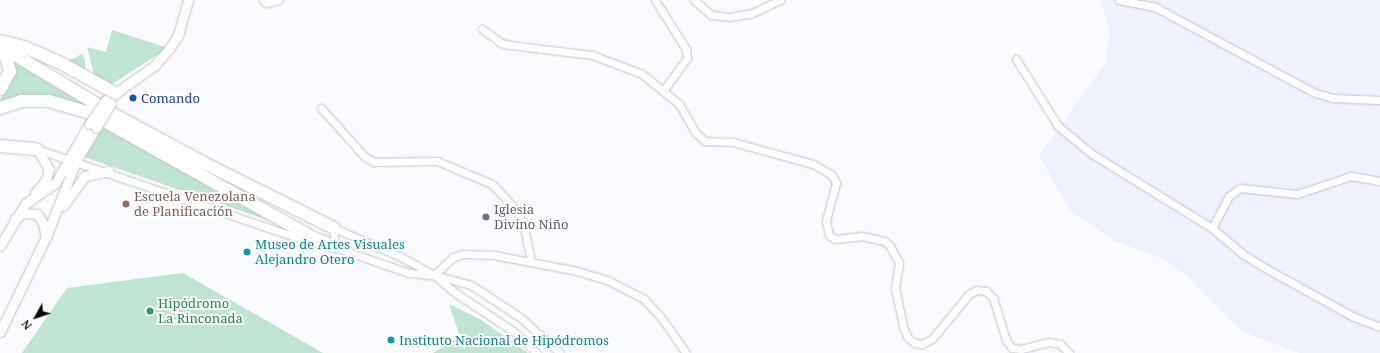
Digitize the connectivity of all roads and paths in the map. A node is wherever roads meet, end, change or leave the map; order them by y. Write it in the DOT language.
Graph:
graph roads {
  1 [pos="188,0"];
  2 [pos="263,0"];
  3 [pos="279,0"];
  4 [pos="655,0"];
  5 [pos="780,0"];
  6 [pos="1119,0"];
  7 [pos="697,1"];
  8 [pos="482,29"];
  9 [pos="0,31"];
  10 [pos="0,41"];
  11 [pos="0,46"];
  12 [pos="24,47"];
  13 [pos="0,50"];
  14 [pos="1016,59"];
  15 [pos="0,90"];
  16 [pos="664,90"];
  17 [pos="111,99"];
  18 [pos="1380,100"];
  19 [pos="0,108"];
  20 [pos="321,108"];
  21 [pos="0,146"];
  22 [pos="37,149"];
  23 [pos="73,160"];
  24 [pos="108,171"];
  25 [pos="1380,181"];
  26 [pos="31,198"];
  27 [pos="54,218"];
  28 [pos="13,220"];
  29 [pos="334,228"];
  30 [pos="1212,228"];
  31 [pos="46,237"];
  32 [pos="0,246"];
  33 [pos="334,246"];
  34 [pos="531,262"];
  35 [pos="434,275"];
  36 [pos="1380,327"];
  37 [pos="0,332"];
  38 [pos="537,353"];
  39 [pos="560,353"];
  40 [pos="686,353"];
  41 [pos="1069,353"];
  1 -- 17 [label="main road"];
  2 -- 3 [label="street"];
  4 -- 16 [label="street"];
  5 -- 7 [label="street"];
  6 -- 18 [label="street"];
  8 -- 16 [label="street"];
  9 -- 12 [label="highway"];
  10 -- 12 [label="highway"];
  11 -- 29 [label="highway"];
  12 -- 17 [label="highway"];
  13 -- 15 [label="highway"];
  14 -- 30 [label="street"];
  16 -- 41 [label="street"];
  17 -- 23 [label="main road, bridge"];
  19 -- 33 [label="highway"];
  20 -- 34 [label="street"];
  21 -- 22 [label="highway"];
  22 -- 23 [label="street"];
  22 -- 26 [label="main road"];
  23 -- 24 [label="street"];
  23 -- 26 [label="main road"];
  23 -- 27 [label="main road"];
  24 -- 27 [label="main road"];
  24 -- 33 [label="street"];
  25 -- 30 [label="street"];
  26 -- 28 [label="main road"];
  27 -- 31 [label="main road"];
  28 -- 31 [label="main road"];
  28 -- 32 [label="main road"];
  29 -- 33 [label="street"];
  29 -- 35 [label="street"];
  30 -- 36 [label="street"];
  31 -- 37 [label="main road"];
  33 -- 35 [label="street"];
  34 -- 35 [label="street"];
  34 -- 40 [label="street"];
  35 -- 38 [label="street"];
  35 -- 39 [label="street"];
}
